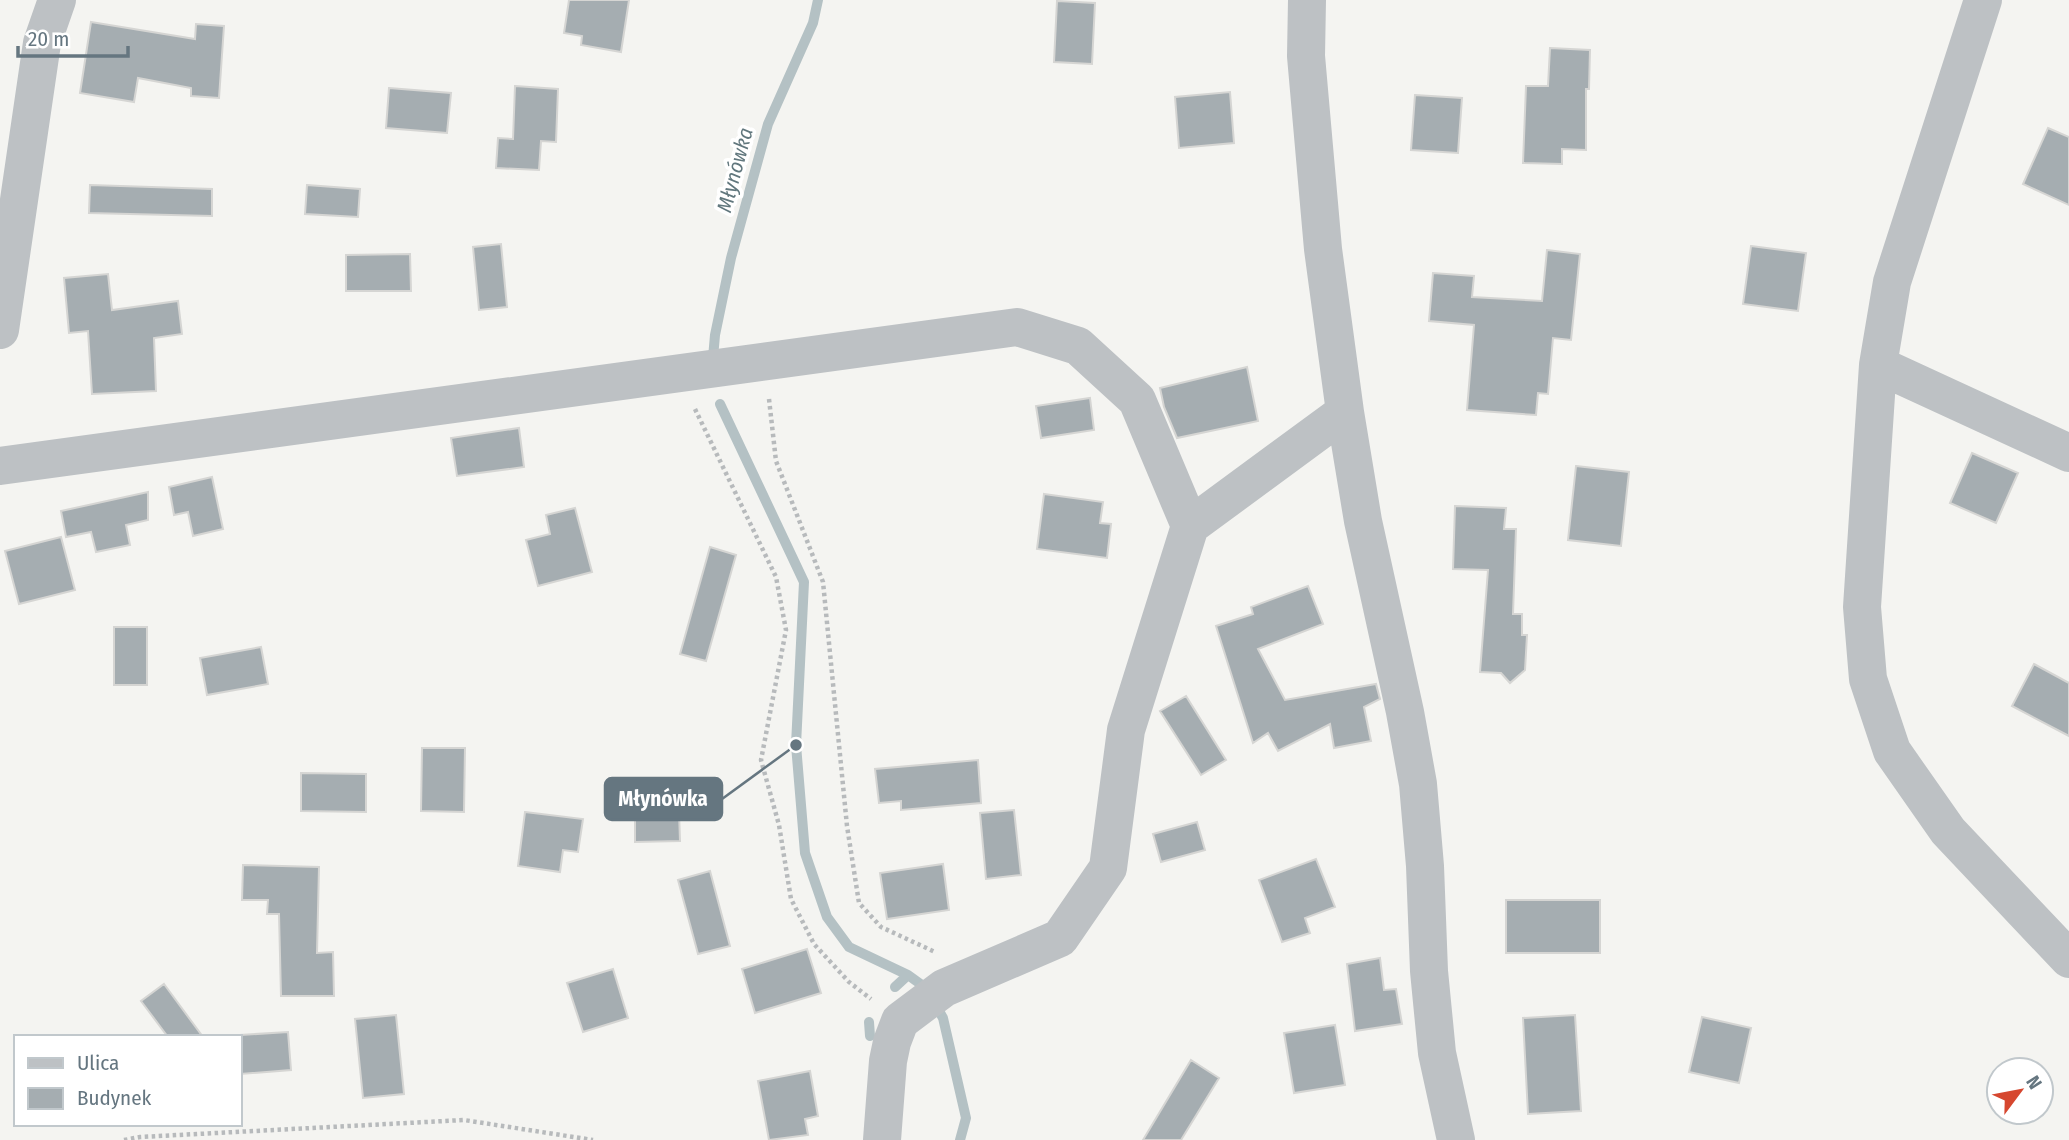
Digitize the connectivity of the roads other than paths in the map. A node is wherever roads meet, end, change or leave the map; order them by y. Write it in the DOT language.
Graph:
graph roads {
  1 [pos="57,0"];
  2 [pos="1307,0"];
  3 [pos="1983,0"];
  4 [pos="0,330"];
  5 [pos="1878,365"];
  6 [pos="1346,412"];
  7 [pos="2069,453"];
  8 [pos="0,466"];
  9 [pos="1190,526"];
  10 [pos="2069,959"];
  11 [pos="881,1140"];
  12 [pos="1456,1140"];
  1 -- 4 [label="street"];
  2 -- 6 [label="street"];
  3 -- 5 [label="street"];
  5 -- 7 [label="street"];
  5 -- 10 [label="street"];
  6 -- 9 [label="street"];
  6 -- 12 [label="street"];
  8 -- 9 [label="street"];
  9 -- 11 [label="street"];
}
